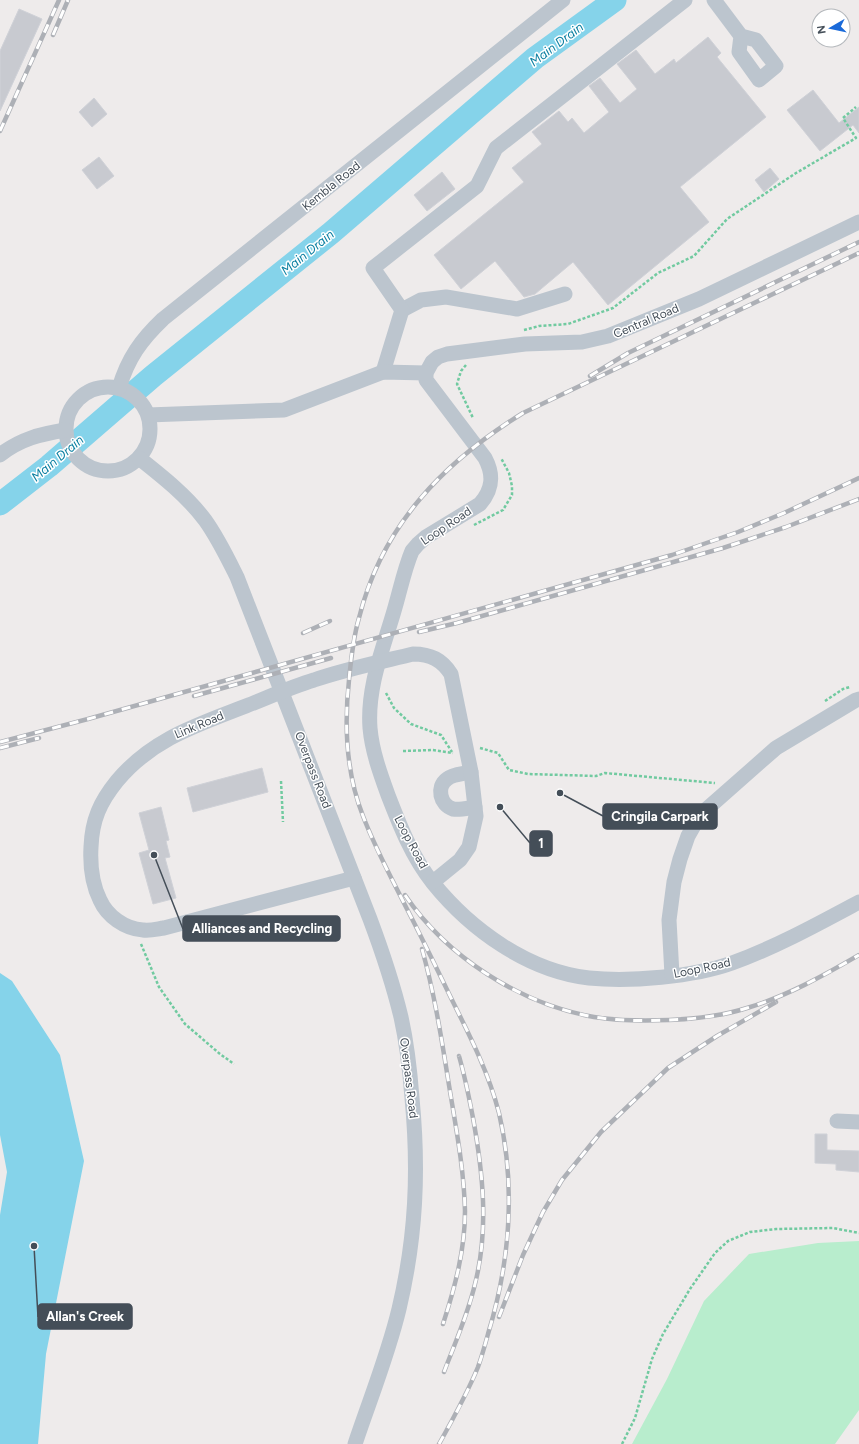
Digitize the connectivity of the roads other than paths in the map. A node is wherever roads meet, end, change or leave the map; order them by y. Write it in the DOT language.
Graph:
graph roads {
  1 [pos="563,0"];
  2 [pos="685,0"];
  3 [pos="714,0"];
  4 [pos="741,36"];
  5 [pos="859,222"];
  6 [pos="566,294"];
  7 [pos="402,310"];
  8 [pos="383,372"];
  9 [pos="426,373"];
  10 [pos="119,388"];
  11 [pos="145,409"];
  12 [pos="66,433"];
  13 [pos="0,455"];
  14 [pos="139,458"];
  15 [pos="856,692"];
  16 [pos="471,772"];
  17 [pos="475,807"];
  18 [pos="354,878"];
  19 [pos="433,882"];
  20 [pos="859,902"];
  21 [pos="672,975"];
  22 [pos="837,1121"];
  23 [pos="859,1122"];
  24 [pos="355,1444"];
  1 -- 10 [label="street, Kembla Road"];
  2 -- 7 [label="street"];
  3 -- 4 [label="street"];
  5 -- 9 [label="street, Central Road"];
  6 -- 7 [label="street"];
  7 -- 8 [label="street"];
  8 -- 9 [label="street"];
  8 -- 11 [label="street"];
  9 -- 19 [label="street, Loop Road"];
  10 -- 11 [label="street"];
  10 -- 12 [label="street"];
  11 -- 14 [label="street"];
  12 -- 13 [label="street"];
  12 -- 14 [label="street"];
  14 -- 18 [label="street, Overpass Road"];
  15 -- 21 [label="street"];
  16 -- 17 [label="street, Link Road"];
  16 -- 17 [label="street"];
  16 -- 18 [label="street, Link Road"];
  17 -- 19 [label="street, Link Road"];
  18 -- 24 [label="street, Overpass Road"];
  19 -- 21 [label="street, Loop Road"];
  20 -- 21 [label="street, Loop Road"];
  22 -- 23 [label="street"];
}
